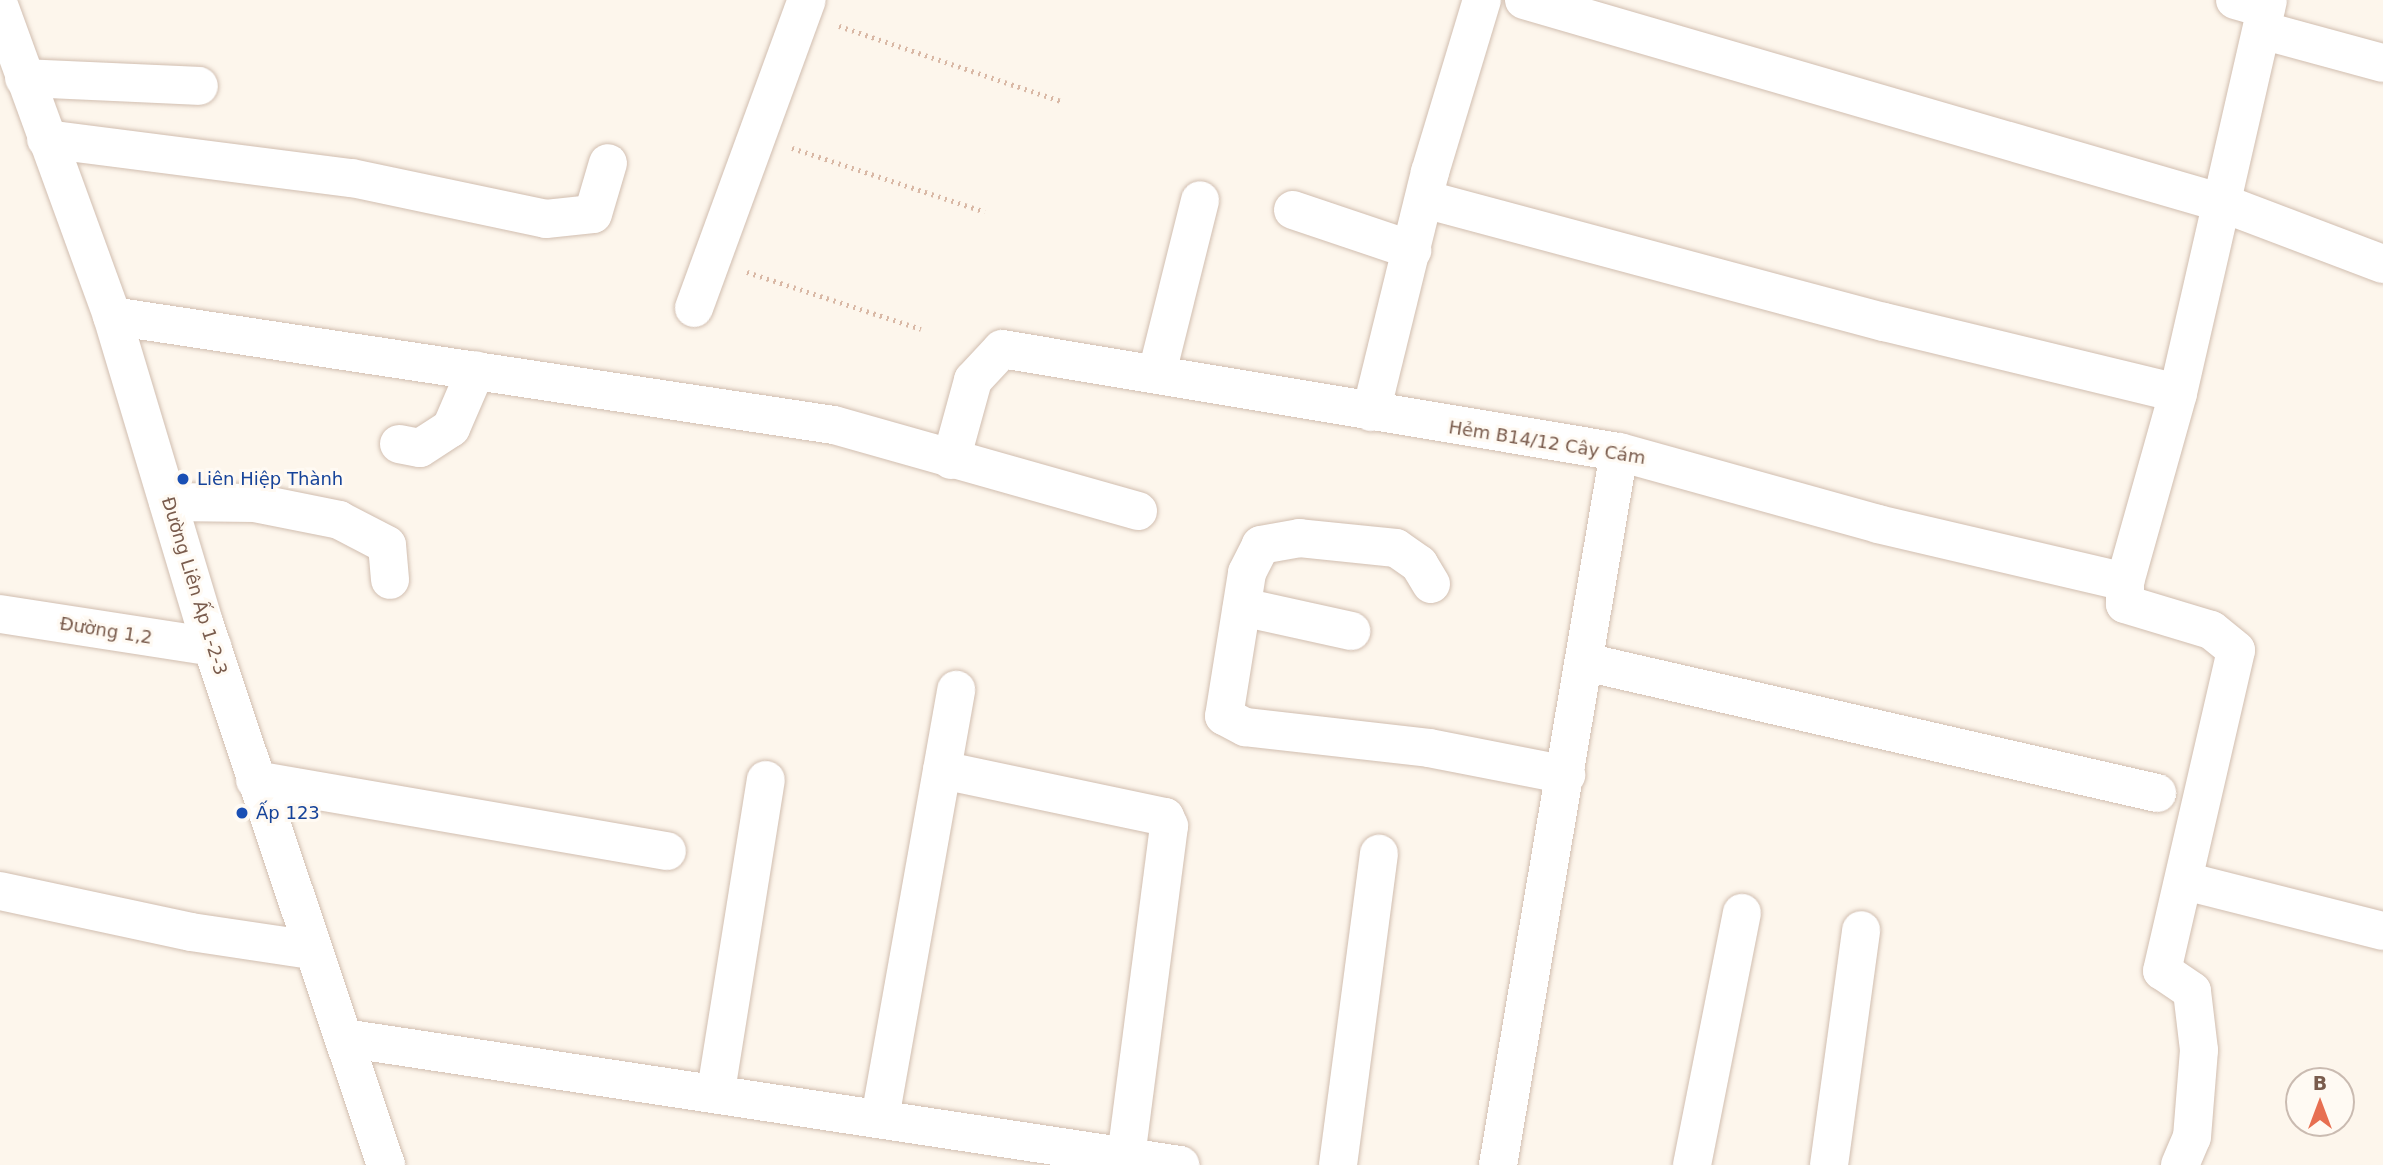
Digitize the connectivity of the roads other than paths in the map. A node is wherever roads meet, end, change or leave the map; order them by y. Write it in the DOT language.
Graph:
graph roads {
  1 [pos="838,0"];
  2 [pos="1482,0"];
  3 [pos="1524,0"];
  4 [pos="806,5"];
  5 [pos="0,8"];
  6 [pos="2258,10"];
  7 [pos="2383,63"];
  8 [pos="24,78"];
  9 [pos="199,86"];
  10 [pos="46,139"];
  11 [pos="608,163"];
  12 [pos="1424,199"];
  13 [pos="1200,200"];
  14 [pos="2222,203"];
  15 [pos="1293,210"];
  16 [pos="1412,250"];
  17 [pos="2383,264"];
  18 [pos="694,308"];
  19 [pos="112,316"];
  20 [pos="476,370"];
  21 [pos="1157,373"];
  22 [pos="2178,393"];
  23 [pos="1371,412"];
  24 [pos="399,444"];
  25 [pos="1619,452"];
  26 [pos="951,460"];
  27 [pos="168,502"];
  28 [pos="1138,512"];
  29 [pos="390,580"];
  30 [pos="2125,582"];
  31 [pos="1431,584"];
  32 [pos="1242,607"];
  33 [pos="0,614"];
  34 [pos="1351,631"];
  35 [pos="212,647"];
  36 [pos="1585,662"];
  37 [pos="956,690"];
  38 [pos="942,770"];
  39 [pos="1566,775"];
  40 [pos="255,780"];
  41 [pos="766,780"];
  42 [pos="2157,793"];
  43 [pos="667,851"];
  44 [pos="1379,854"];
  45 [pos="2185,881"];
  46 [pos="0,891"];
  47 [pos="1742,913"];
  48 [pos="1861,930"];
  49 [pos="2383,931"];
  50 [pos="311,950"];
  51 [pos="344,1038"];
  52 [pos="716,1091"];
  53 [pos="880,1118"];
  54 [pos="1125,1160"];
  55 [pos="386,1165"];
  56 [pos="1180,1165"];
  57 [pos="1338,1165"];
  58 [pos="1498,1165"];
  59 [pos="1692,1165"];
  60 [pos="1829,1165"];
  61 [pos="2180,1165"];
  1 -- 4 [label="street"];
  2 -- 12 [label="street"];
  3 -- 14 [label="street"];
  4 -- 18 [label="street"];
  5 -- 8 [label="street, Đường Liên Ấp 1-2-3"];
  6 -- 7 [label="street"];
  6 -- 14 [label="street"];
  8 -- 9 [label="street"];
  8 -- 10 [label="street, Đường Liên Ấp 1-2-3"];
  10 -- 11 [label="street"];
  10 -- 19 [label="street, Đường Liên Ấp 1-2-3"];
  12 -- 16 [label="street"];
  12 -- 22 [label="street"];
  13 -- 21 [label="street"];
  14 -- 17 [label="street"];
  14 -- 22 [label="street"];
  15 -- 16 [label="street"];
  16 -- 23 [label="street"];
  19 -- 20 [label="street"];
  19 -- 27 [label="street, Đường Liên Ấp 1-2-3"];
  20 -- 24 [label="street"];
  20 -- 26 [label="street"];
  21 -- 23 [label="street, Hẻm B14/12 Cây Cám"];
  21 -- 26 [label="street, Hẻm B14/12 Cây Cám"];
  22 -- 30 [label="street"];
  23 -- 25 [label="street, Hẻm B14/12 Cây Cám"];
  25 -- 30 [label="street, Hẻm B14/12 Cây Cám"];
  25 -- 36 [label="street"];
  26 -- 28 [label="street"];
  27 -- 29 [label="street"];
  27 -- 35 [label="street, Đường Liên Ấp 1-2-3"];
  30 -- 45 [label="street"];
  31 -- 32 [label="street"];
  32 -- 34 [label="street"];
  32 -- 39 [label="street"];
  33 -- 35 [label="street, Đường 1,2"];
  35 -- 40 [label="street, Đường Liên Ấp 1-2-3"];
  36 -- 39 [label="street"];
  36 -- 42 [label="street"];
  37 -- 38 [label="street"];
  38 -- 53 [label="street"];
  38 -- 54 [label="street"];
  39 -- 58 [label="street"];
  40 -- 43 [label="street"];
  40 -- 50 [label="street, Đường Liên Ấp 1-2-3"];
  41 -- 52 [label="street"];
  44 -- 57 [label="street"];
  45 -- 49 [label="street"];
  45 -- 61 [label="street"];
  46 -- 50 [label="street"];
  47 -- 59 [label="street"];
  48 -- 60 [label="street"];
  50 -- 51 [label="street, Đường Liên Ấp 1-2-3"];
  51 -- 52 [label="street"];
  51 -- 55 [label="street, Đường Liên Ấp 1-2-3"];
  52 -- 53 [label="street"];
  53 -- 54 [label="street"];
  54 -- 56 [label="street"];
}
